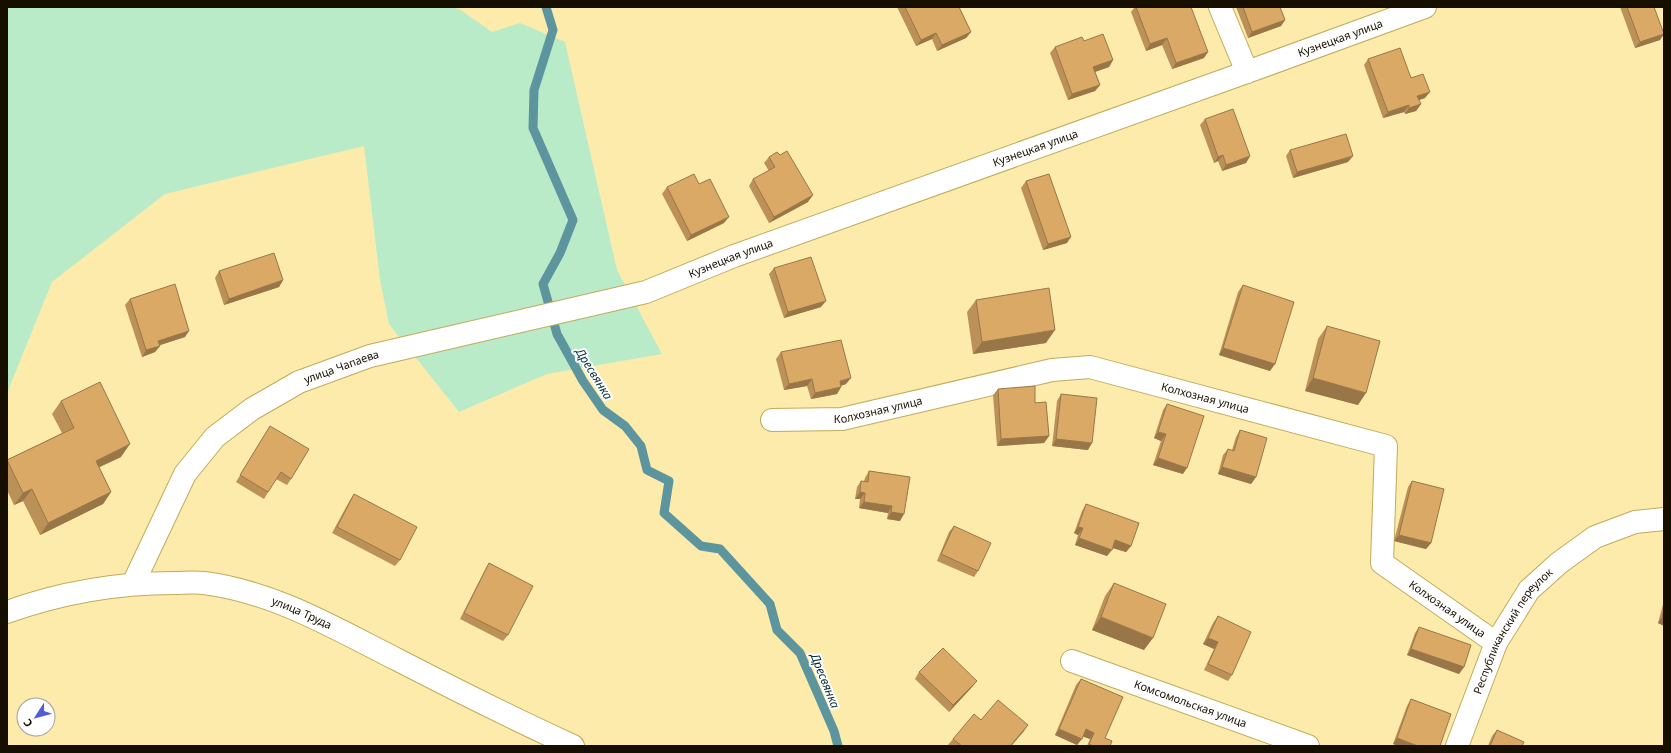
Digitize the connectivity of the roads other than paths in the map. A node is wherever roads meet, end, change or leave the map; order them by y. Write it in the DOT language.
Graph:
graph roads {
  1 [pos="1220,7"];
  2 [pos="1425,7"];
  3 [pos="1247,72"];
  4 [pos="646,292"];
  5 [pos="772,420"];
  6 [pos="1664,519"];
  7 [pos="133,584"];
  8 [pos="7,612"];
  9 [pos="1496,642"];
  10 [pos="1072,661"];
  11 [pos="573,746"];
  12 [pos="1308,746"];
  13 [pos="1457,746"];
  1 -- 3 [label="street"];
  2 -- 3 [label="street, Кузнецкая улица"];
  3 -- 4 [label="street, Кузнецкая улица"];
  4 -- 7 [label="street, улица Чапаева"];
  5 -- 9 [label="street, Колхозная улица"];
  6 -- 9 [label="street, Республиканский переулок"];
  7 -- 8 [label="street, улица Труда"];
  7 -- 11 [label="street, улица Труда"];
  9 -- 13 [label="street, Республиканский переулок"];
  10 -- 12 [label="street, Комсомольская улица"];
}
